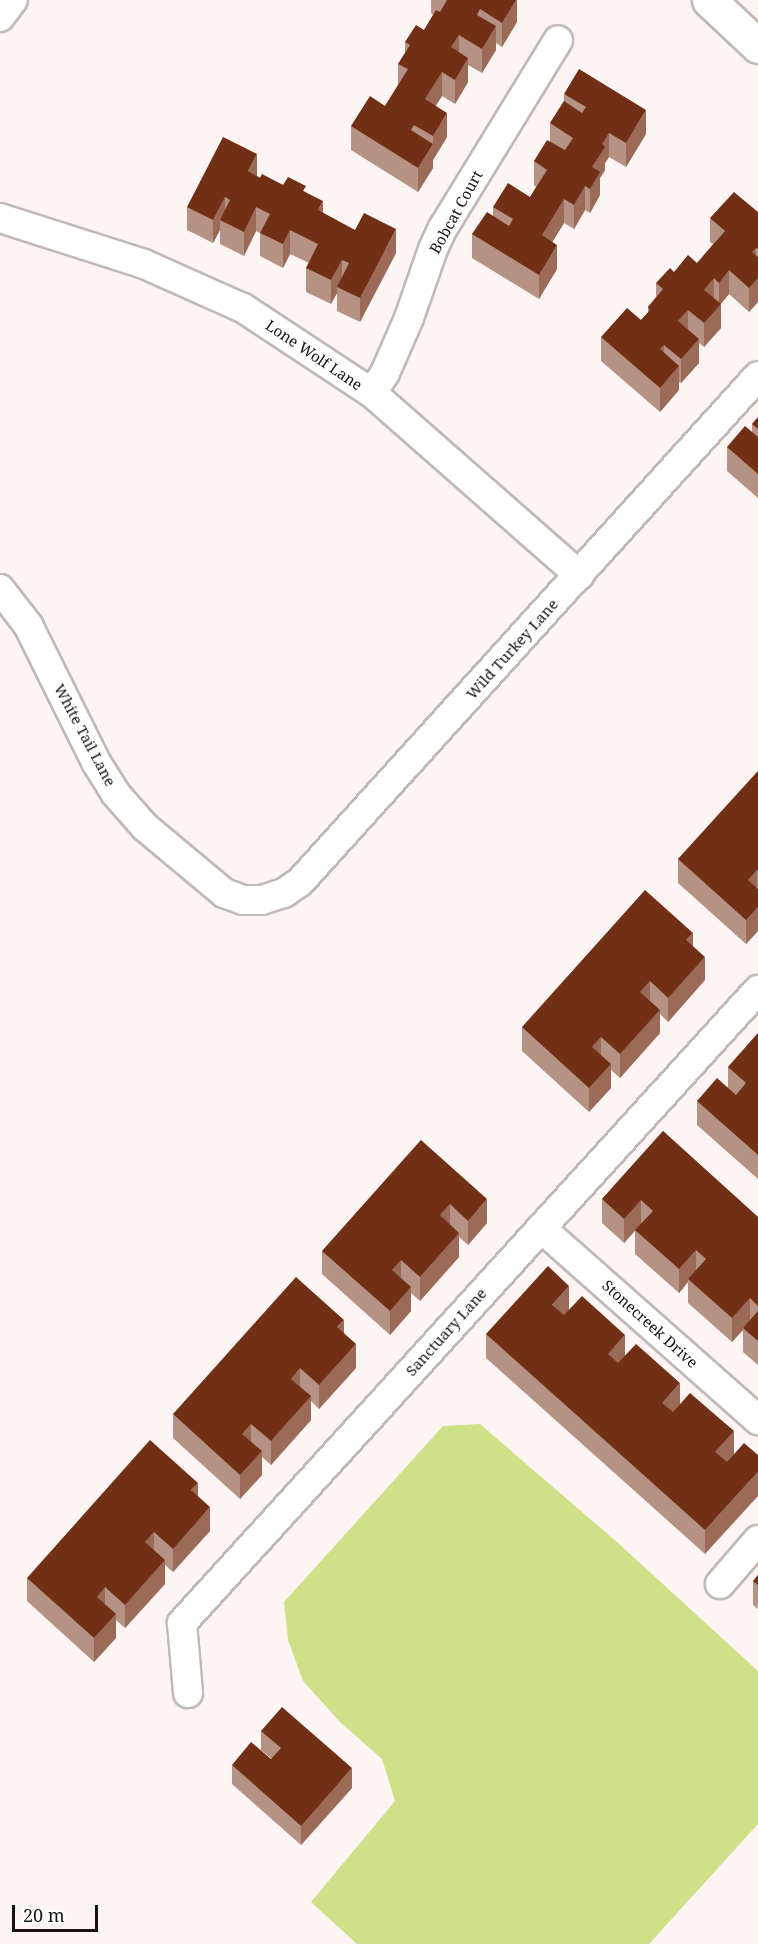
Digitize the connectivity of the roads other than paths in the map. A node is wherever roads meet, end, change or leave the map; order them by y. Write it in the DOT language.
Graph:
graph roads {
  1 [pos="13,0"];
  2 [pos="709,0"];
  3 [pos="0,17"];
  4 [pos="558,40"];
  5 [pos="758,46"];
  6 [pos="0,218"];
  7 [pos="758,376"];
  8 [pos="372,393"];
  9 [pos="579,574"];
  10 [pos="0,589"];
  11 [pos="252,900"];
  12 [pos="758,990"];
  13 [pos="541,1228"];
  14 [pos="758,1420"];
  15 [pos="758,1540"];
  16 [pos="720,1584"];
  17 [pos="188,1693"];
  1 -- 3 [label="street"];
  2 -- 5 [label="main road"];
  4 -- 8 [label="street, Bobcat Court"];
  6 -- 8 [label="street, Lone Wolf Lane"];
  7 -- 9 [label="street, Wild Turkey Lane"];
  8 -- 9 [label="street, Lone Wolf Lane"];
  9 -- 11 [label="street, Wild Turkey Lane"];
  10 -- 11 [label="street, White Tail Lane"];
  12 -- 13 [label="street, Sanctuary Lane"];
  13 -- 14 [label="street, Stonecreek Drive"];
  13 -- 17 [label="street, Sanctuary Lane"];
  15 -- 16 [label="street"];
}
